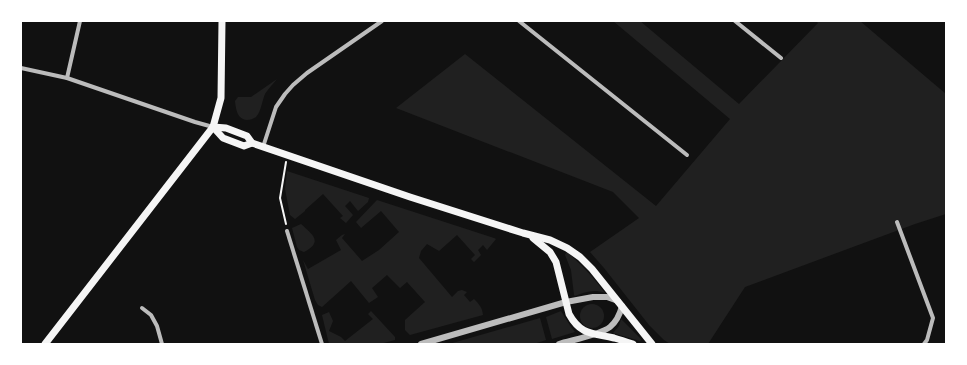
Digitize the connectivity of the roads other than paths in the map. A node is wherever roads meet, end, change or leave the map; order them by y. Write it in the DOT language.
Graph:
graph roads {
  1 [pos="80,21"];
  2 [pos="222,21"];
  3 [pos="382,21"];
  4 [pos="519,21"];
  5 [pos="735,21"];
  6 [pos="781,58"];
  7 [pos="21,68"];
  8 [pos="67,78"];
  9 [pos="214,127"];
  10 [pos="252,143"];
  11 [pos="263,147"];
  12 [pos="687,155"];
  13 [pos="897,222"];
  14 [pos="287,231"];
  15 [pos="530,235"];
  16 [pos="566,302"];
  17 [pos="620,304"];
  18 [pos="142,308"];
  19 [pos="593,335"];
  20 [pos="45,344"];
  21 [pos="162,344"];
  22 [pos="322,344"];
  23 [pos="421,344"];
  24 [pos="560,344"];
  25 [pos="633,344"];
  26 [pos="652,344"];
  27 [pos="924,344"];
  1 -- 8 [label="street"];
  2 -- 9 [label="main road"];
  3 -- 11 [label="street"];
  4 -- 12 [label="street"];
  5 -- 6 [label="street"];
  7 -- 8 [label="street"];
  8 -- 9 [label="street"];
  9 -- 10 [label="main road"];
  9 -- 10 [label="main road"];
  9 -- 20 [label="main road"];
  10 -- 11 [label="main road"];
  11 -- 15 [label="main road"];
  13 -- 27 [label="street"];
  14 -- 22 [label="street"];
  15 -- 16 [label="main road"];
  15 -- 17 [label="main road"];
  16 -- 17 [label="street"];
  16 -- 19 [label="main road"];
  16 -- 23 [label="street"];
  17 -- 19 [label="street"];
  17 -- 26 [label="main road"];
  18 -- 21 [label="street"];
  19 -- 24 [label="street"];
  19 -- 25 [label="main road"];
}
